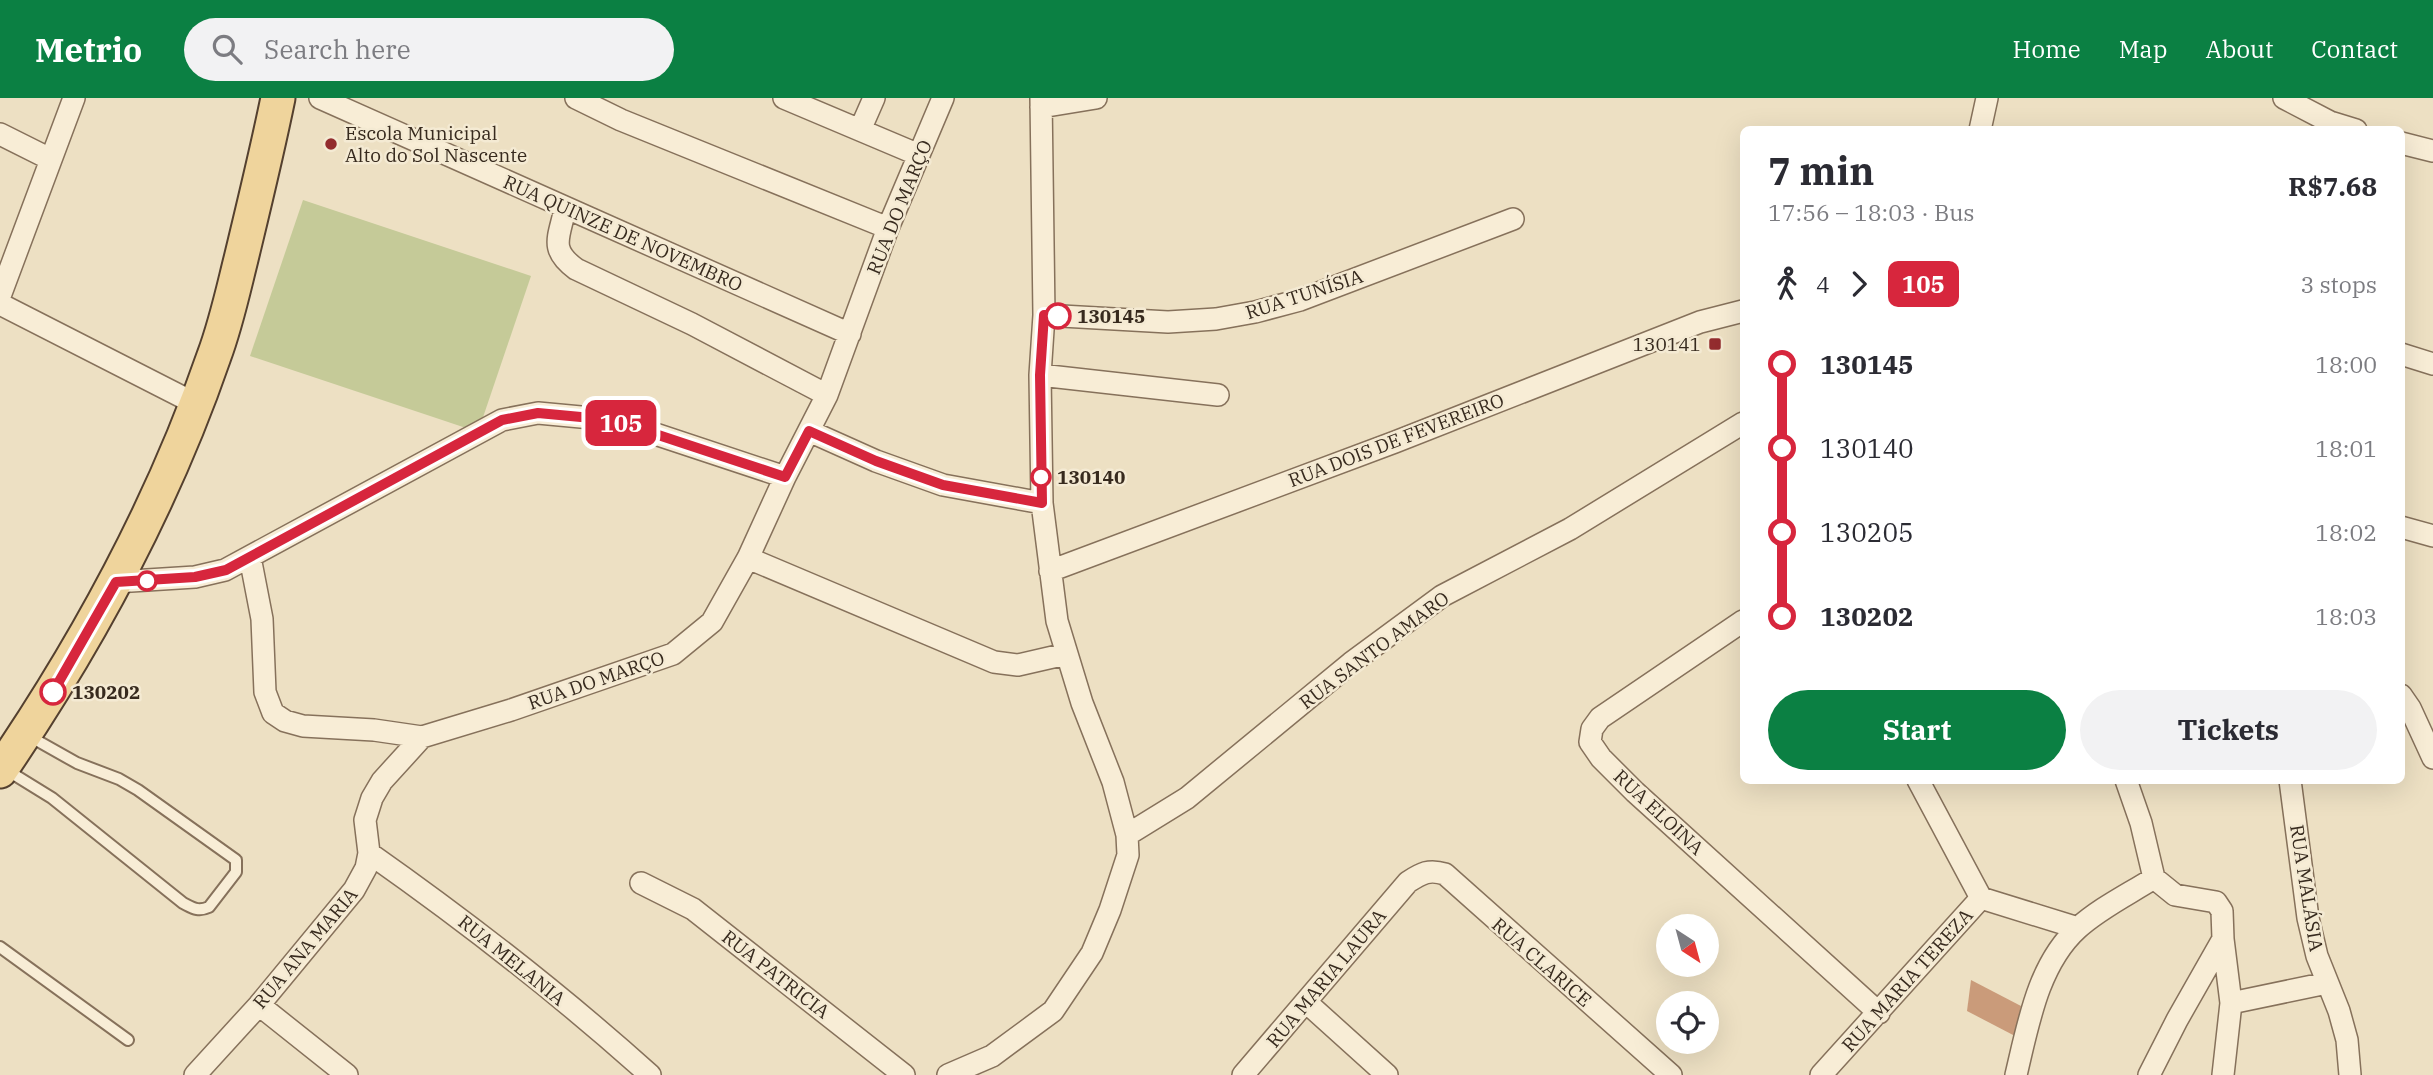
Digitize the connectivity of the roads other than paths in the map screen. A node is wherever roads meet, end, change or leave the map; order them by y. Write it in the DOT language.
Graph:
graph roads {
  1 [pos="74,98"];
  2 [pos="278,98"];
  3 [pos="320,98"];
  4 [pos="576,98"];
  5 [pos="784,98"];
  6 [pos="874,98"];
  7 [pos="943,98"];
  8 [pos="1096,98"];
  9 [pos="1987,98"];
  10 [pos="2284,98"];
  11 [pos="1041,102"];
  12 [pos="1981,126"];
  13 [pos="2343,126"];
  14 [pos="860,130"];
  15 [pos="0,134"];
  16 [pos="2405,144"];
  17 [pos="2433,151"];
  18 [pos="919,155"];
  19 [pos="50,159"];
  20 [pos="565,209"];
  21 [pos="1513,219"];
  22 [pos="888,228"];
  23 [pos="0,296"];
  24 [pos="0,304"];
  25 [pos="1740,312"];
  26 [pos="1044,315"];
  27 [pos="850,334"];
  28 [pos="2405,355"];
  29 [pos="2433,364"];
  30 [pos="1040,375"];
  31 [pos="827,395"];
  32 [pos="1218,395"];
  33 [pos="196,404"];
  34 [pos="1740,425"];
  35 [pos="809,431"];
  36 [pos="785,477"];
  37 [pos="1042,503"];
  38 [pos="2405,528"];
  39 [pos="2433,536"];
  40 [pos="250,557"];
  41 [pos="748,558"];
  42 [pos="1050,571"];
  43 [pos="116,582"];
  44 [pos="1740,623"];
  45 [pos="1066,654"];
  46 [pos="2405,701"];
  47 [pos="25,734"];
  48 [pos="422,737"];
  49 [pos="2433,758"];
  50 [pos="1,769"];
  51 [pos="1920,784"];
  52 [pos="2127,784"];
  53 [pos="2291,784"];
  54 [pos="1127,835"];
  55 [pos="369,853"];
  56 [pos="2154,878"];
  57 [pos="1408,882"];
  58 [pos="641,883"];
  59 [pos="1981,898"];
  60 [pos="2077,928"];
  61 [pos="2223,939"];
  62 [pos="0,947"];
  63 [pos="2327,983"];
  64 [pos="1306,1002"];
  65 [pos="2231,1003"];
  66 [pos="258,1005"];
  67 [pos="1879,1013"];
  68 [pos="128,1040"];
  69 [pos="195,1075"];
  70 [pos="347,1075"];
  71 [pos="650,1075"];
  72 [pos="904,1075"];
  73 [pos="948,1075"];
  74 [pos="1244,1075"];
  75 [pos="1387,1075"];
  76 [pos="1671,1075"];
  77 [pos="1821,1075"];
  78 [pos="2016,1075"];
  79 [pos="2149,1075"];
  80 [pos="2222,1075"];
  81 [pos="2350,1075"];
  1 -- 19 [label="street"];
  2 -- 33 [label="main road"];
  3 -- 20 [label="street, RUA QUINZE DE NOVEMBRO"];
  4 -- 22 [label="street"];
  5 -- 14 [label="street"];
  6 -- 14 [label="street"];
  7 -- 18 [label="street, RUA DO MARÇO"];
  8 -- 11 [label="street"];
  9 -- 12 [label="street"];
  10 -- 13 [label="street"];
  11 -- 26 [label="street"];
  14 -- 18 [label="street"];
  15 -- 19 [label="street"];
  16 -- 17 [label="street"];
  18 -- 22 [label="street, RUA DO MARÇO"];
  19 -- 23 [label="street"];
  20 -- 27 [label="street, RUA QUINZE DE NOVEMBRO"];
  20 -- 31 [label="street"];
  21 -- 26 [label="street, RUA TUNÍSIA"];
  22 -- 27 [label="street, RUA DO MARÇO"];
  24 -- 33 [label="street"];
  25 -- 42 [label="street, RUA DOIS DE FEVEREIRO"];
  26 -- 30 [label="street"];
  27 -- 31 [label="street, RUA DO MARÇO"];
  28 -- 29 [label="street"];
  30 -- 32 [label="street"];
  30 -- 37 [label="street"];
  31 -- 35 [label="street, RUA DO MARÇO"];
  33 -- 43 [label="main road"];
  34 -- 54 [label="street, RUA SANTO AMARO"];
  35 -- 36 [label="street, RUA DO MARÇO"];
  35 -- 37 [label="street"];
  36 -- 40 [label="street"];
  36 -- 41 [label="street, RUA DO MARÇO"];
  37 -- 42 [label="street"];
  38 -- 39 [label="street"];
  40 -- 43 [label="street"];
  40 -- 48 [label="street, RUA DO MARÇO"];
  41 -- 45 [label="street"];
  41 -- 48 [label="street, RUA DO MARÇO"];
  42 -- 45 [label="street"];
  43 -- 47 [label="main road"];
  44 -- 67 [label="street, RUA ELOINA"];
  45 -- 54 [label="street"];
  46 -- 49 [label="street"];
  47 -- 50 [label="main road"];
  47 -- 50 [label="lane"];
  48 -- 55 [label="street, RUA ANA MARIA"];
  51 -- 59 [label="street"];
  52 -- 56 [label="street"];
  53 -- 63 [label="street, RUA MALÁSIA"];
  54 -- 73 [label="street"];
  55 -- 66 [label="street, RUA ANA MARIA"];
  55 -- 71 [label="street, RUA MELANIA"];
  56 -- 60 [label="street"];
  56 -- 61 [label="street"];
  57 -- 64 [label="street, RUA MARIA LAURA"];
  57 -- 76 [label="street, RUA CLARICE"];
  58 -- 72 [label="street, RUA PATRICIA"];
  59 -- 60 [label="street, RUA MARIA TEREZA"];
  59 -- 67 [label="street, RUA MARIA TEREZA"];
  60 -- 78 [label="street"];
  61 -- 65 [label="street"];
  61 -- 79 [label="street"];
  62 -- 68 [label="lane"];
  63 -- 65 [label="street"];
  63 -- 81 [label="street, RUA MALÁSIA"];
  64 -- 74 [label="street, RUA MARIA LAURA"];
  64 -- 75 [label="street"];
  65 -- 80 [label="street"];
  66 -- 69 [label="street, RUA ANA MARIA"];
  66 -- 70 [label="street"];
  67 -- 77 [label="street, RUA MARIA TEREZA"];
}
